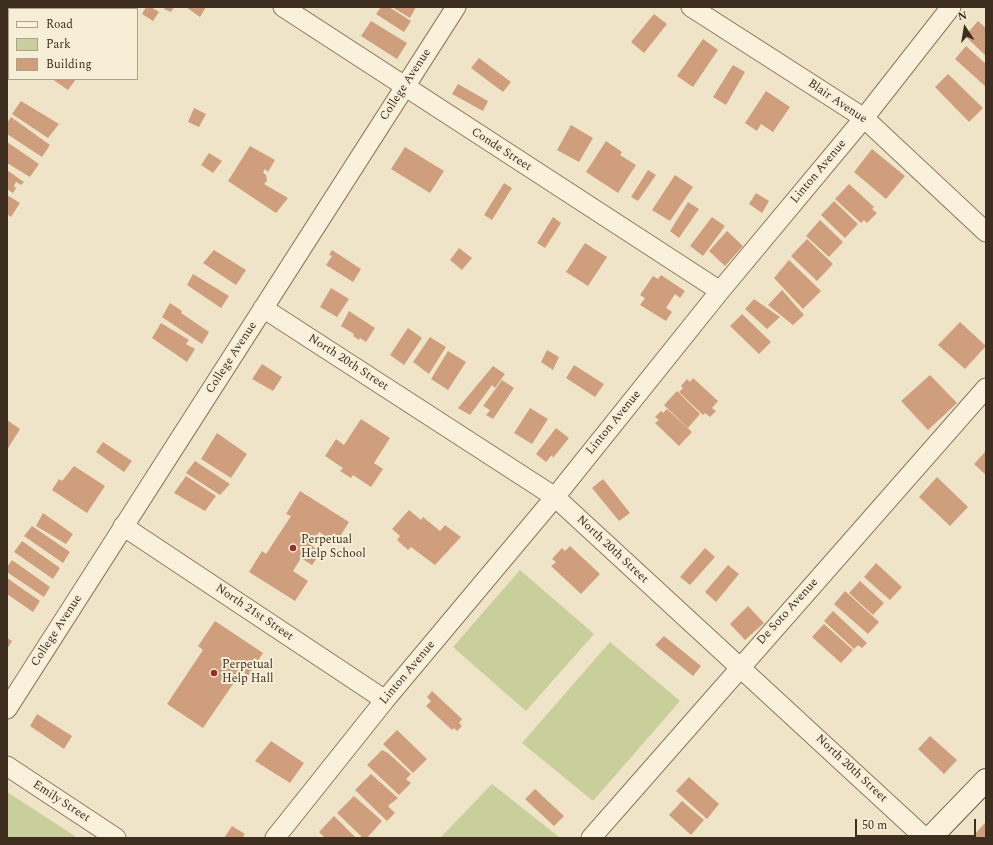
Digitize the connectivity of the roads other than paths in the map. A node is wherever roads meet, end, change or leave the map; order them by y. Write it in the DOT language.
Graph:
graph roads {
  1 [pos="283,7"];
  2 [pos="456,7"];
  3 [pos="691,7"];
  4 [pos="950,7"];
  5 [pos="404,88"];
  6 [pos="864,118"];
  7 [pos="986,232"];
  8 [pos="720,291"];
  9 [pos="263,308"];
  10 [pos="986,388"];
  11 [pos="555,497"];
  12 [pos="123,526"];
  13 [pos="739,667"];
  14 [pos="385,700"];
  15 [pos="7,708"];
  16 [pos="7,766"];
  17 [pos="986,780"];
  18 [pos="116,838"];
  19 [pos="275,838"];
  20 [pos="591,838"];
  21 [pos="925,838"];
  22 [pos="930,838"];
  1 -- 5 [label="street, Conde Street"];
  2 -- 5 [label="street, College Avenue"];
  3 -- 6 [label="street, Blair Avenue"];
  4 -- 6 [label="street, Linton Avenue"];
  5 -- 8 [label="street, Conde Street"];
  5 -- 9 [label="street, College Avenue"];
  6 -- 7 [label="street, Blair Avenue"];
  6 -- 8 [label="street, Linton Avenue"];
  8 -- 11 [label="street, Linton Avenue"];
  9 -- 11 [label="street, North 20th Street"];
  9 -- 12 [label="street, College Avenue"];
  10 -- 13 [label="street, De Soto Avenue"];
  11 -- 13 [label="street, North 20th Street"];
  11 -- 14 [label="street, Linton Avenue"];
  12 -- 14 [label="street, North 21st Street"];
  12 -- 15 [label="street, College Avenue"];
  13 -- 20 [label="street, De Soto Avenue"];
  13 -- 21 [label="street, North 20th Street"];
  14 -- 19 [label="street, Linton Avenue"];
  16 -- 18 [label="street, Emily Street"];
  17 -- 22 [label="street"];
}
